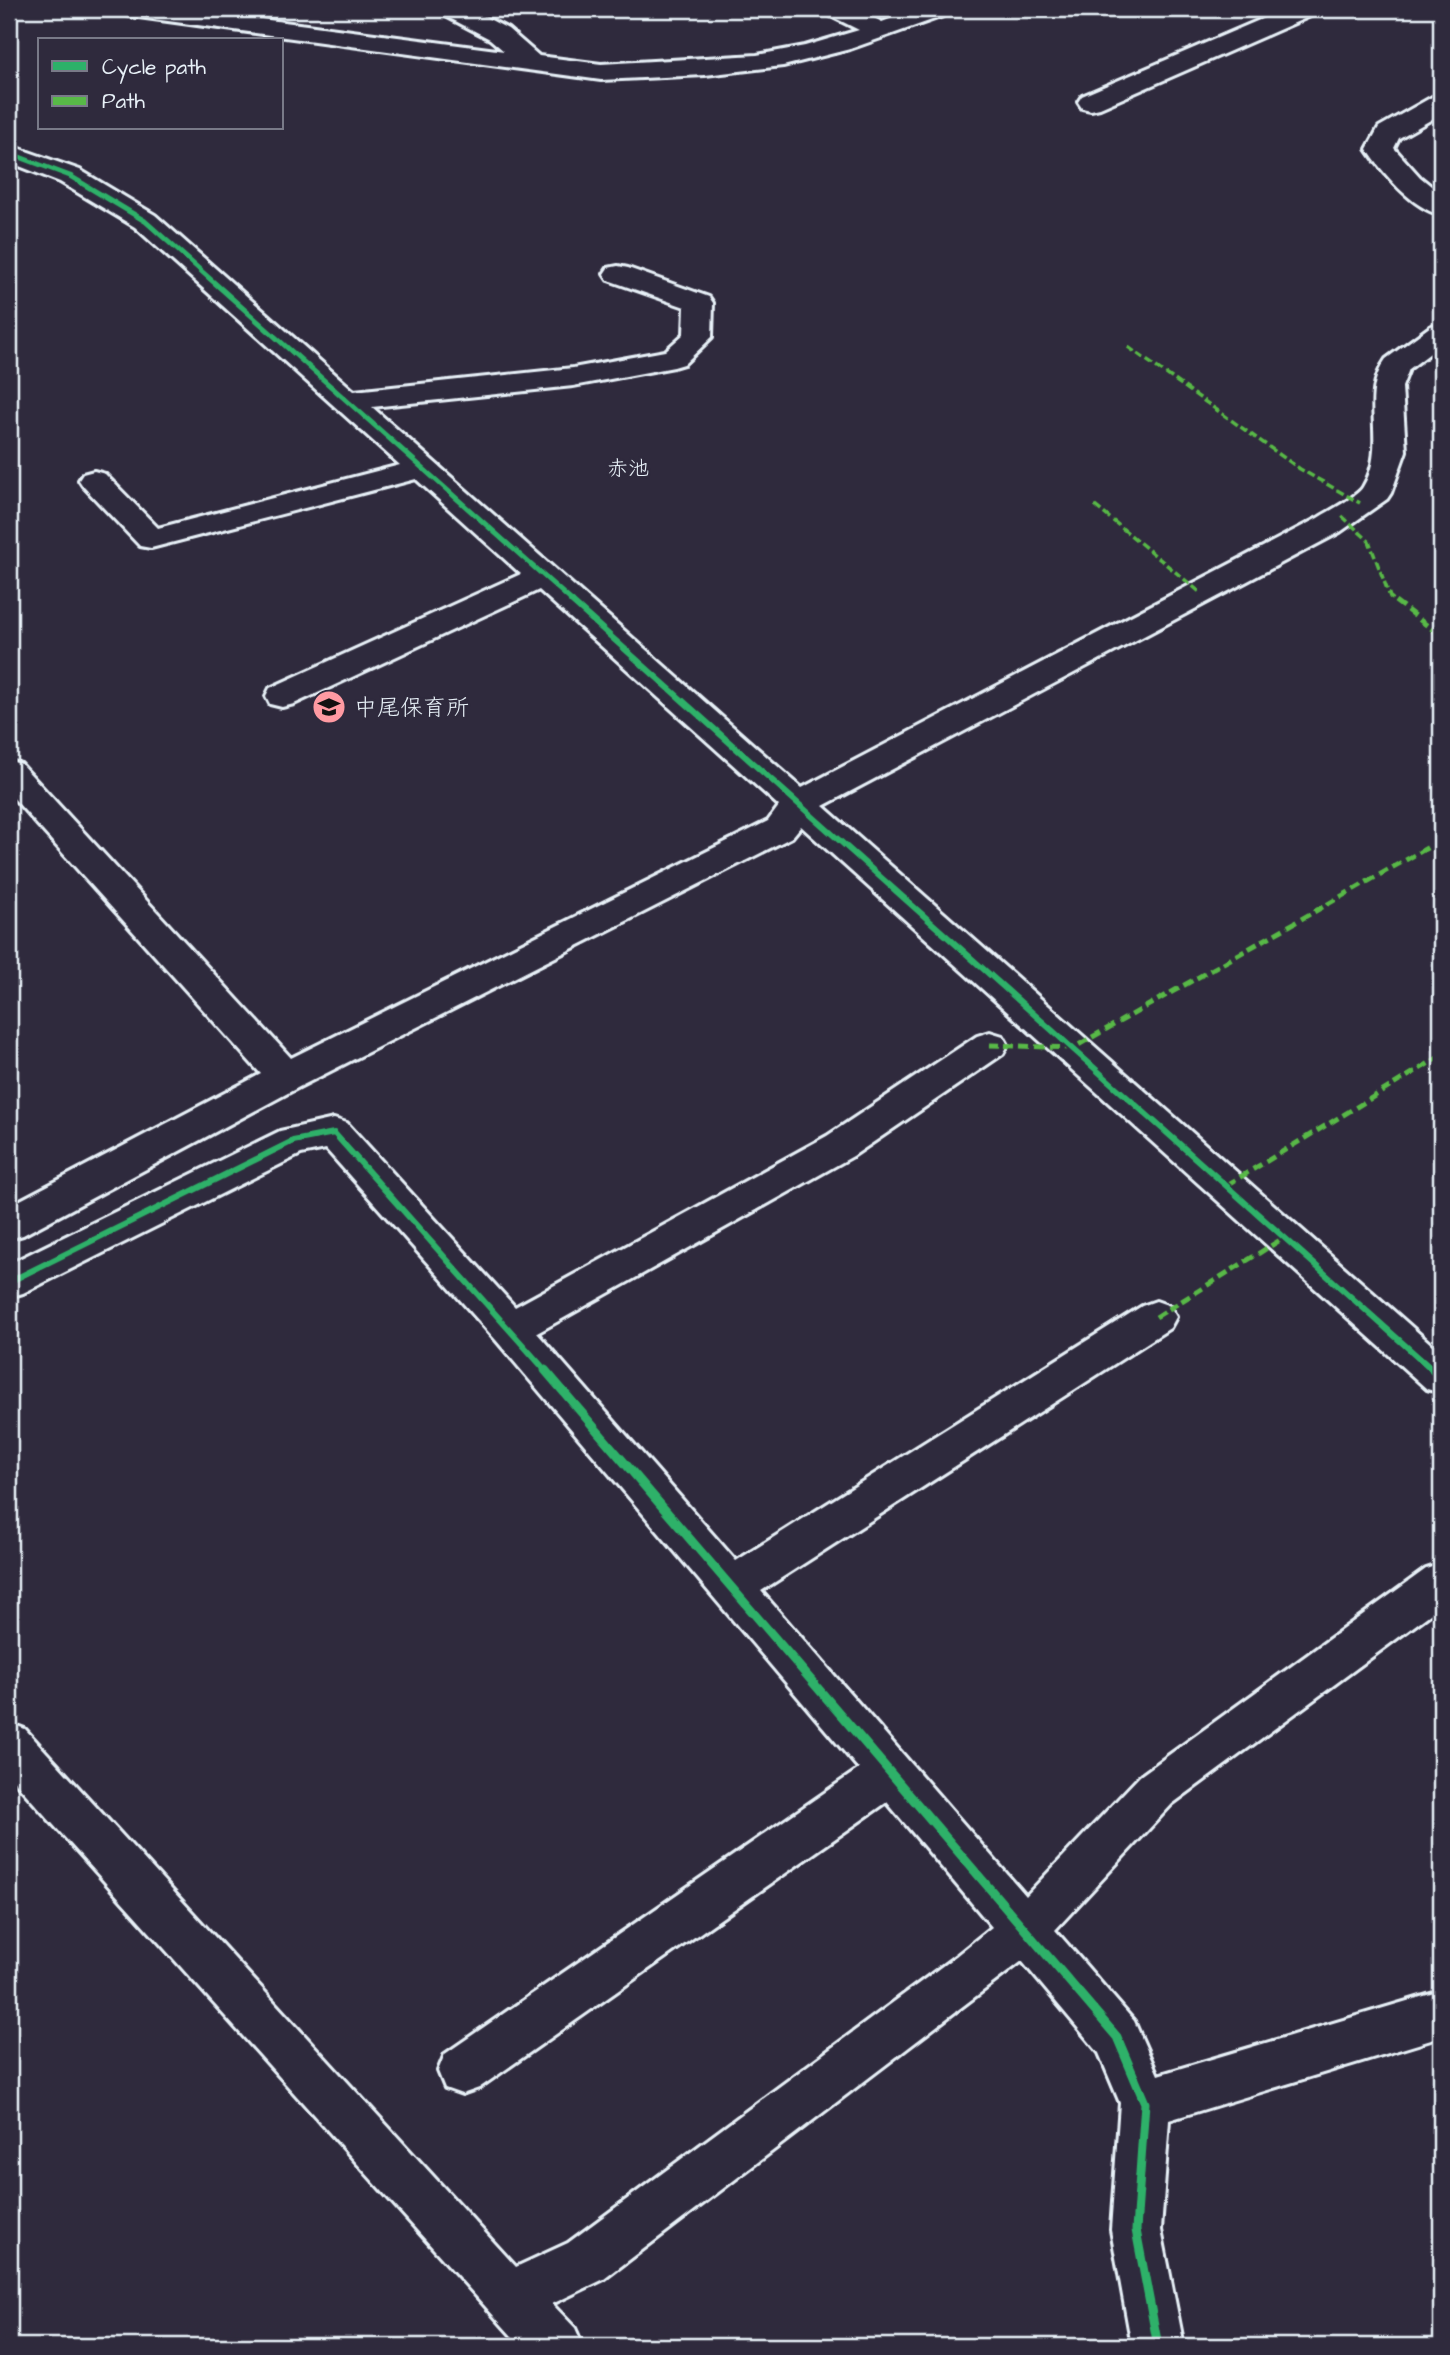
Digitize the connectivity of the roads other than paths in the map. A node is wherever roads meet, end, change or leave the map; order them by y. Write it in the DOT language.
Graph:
graph roads {
  1 [pos="131,9"];
  2 [pos="450,9"];
  3 [pos="836,9"];
  4 [pos="940,9"];
  5 [pos="1306,9"];
  6 [pos="881,31"];
  7 [pos="531,62"];
  8 [pos="1091,102"];
  9 [pos="1441,103"];
  10 [pos="9,153"];
  11 [pos="1441,207"];
  12 [pos="618,274"];
  13 [pos="1441,332"];
  14 [pos="347,401"];
  15 [pos="423,468"];
  16 [pos="94,480"];
  17 [pos="543,576"];
  18 [pos="282,696"];
  19 [pos="9,772"];
  20 [pos="799,804"];
  21 [pos="990,1045"];
  22 [pos="286,1077"];
  23 [pos="9,1224"];
  24 [pos="9,1282"];
  25 [pos="1156,1317"];
  26 [pos="510,1329"];
  27 [pos="1441,1377"];
  28 [pos="1441,1583"];
  29 [pos="731,1587"];
  30 [pos="9,1744"];
  31 [pos="891,1773"];
  32 [pos="1025,1929"];
  33 [pos="1441,2014"];
  34 [pos="462,2071"];
  35 [pos="1145,2103"];
  36 [pos="509,2297"];
  37 [pos="557,2346"];
  38 [pos="1158,2346"];
  1 -- 7 [label="street"];
  2 -- 7 [label="street"];
  3 -- 6 [label="street"];
  4 -- 6 [label="street"];
  5 -- 8 [label="street"];
  6 -- 7 [label="street"];
  9 -- 11 [label="street"];
  10 -- 14 [label="street"];
  12 -- 14 [label="street"];
  13 -- 20 [label="street"];
  14 -- 15 [label="street"];
  15 -- 16 [label="street"];
  15 -- 17 [label="street"];
  17 -- 18 [label="street"];
  17 -- 20 [label="street"];
  19 -- 22 [label="street"];
  20 -- 22 [label="street"];
  20 -- 27 [label="street"];
  21 -- 26 [label="street"];
  22 -- 23 [label="street"];
  24 -- 26 [label="street"];
  25 -- 29 [label="street"];
  26 -- 29 [label="street"];
  28 -- 32 [label="street"];
  29 -- 31 [label="street"];
  30 -- 36 [label="street"];
  31 -- 32 [label="street"];
  31 -- 34 [label="street"];
  32 -- 35 [label="street"];
  32 -- 36 [label="street"];
  33 -- 35 [label="street"];
  35 -- 38 [label="street"];
  36 -- 37 [label="street"];
}
